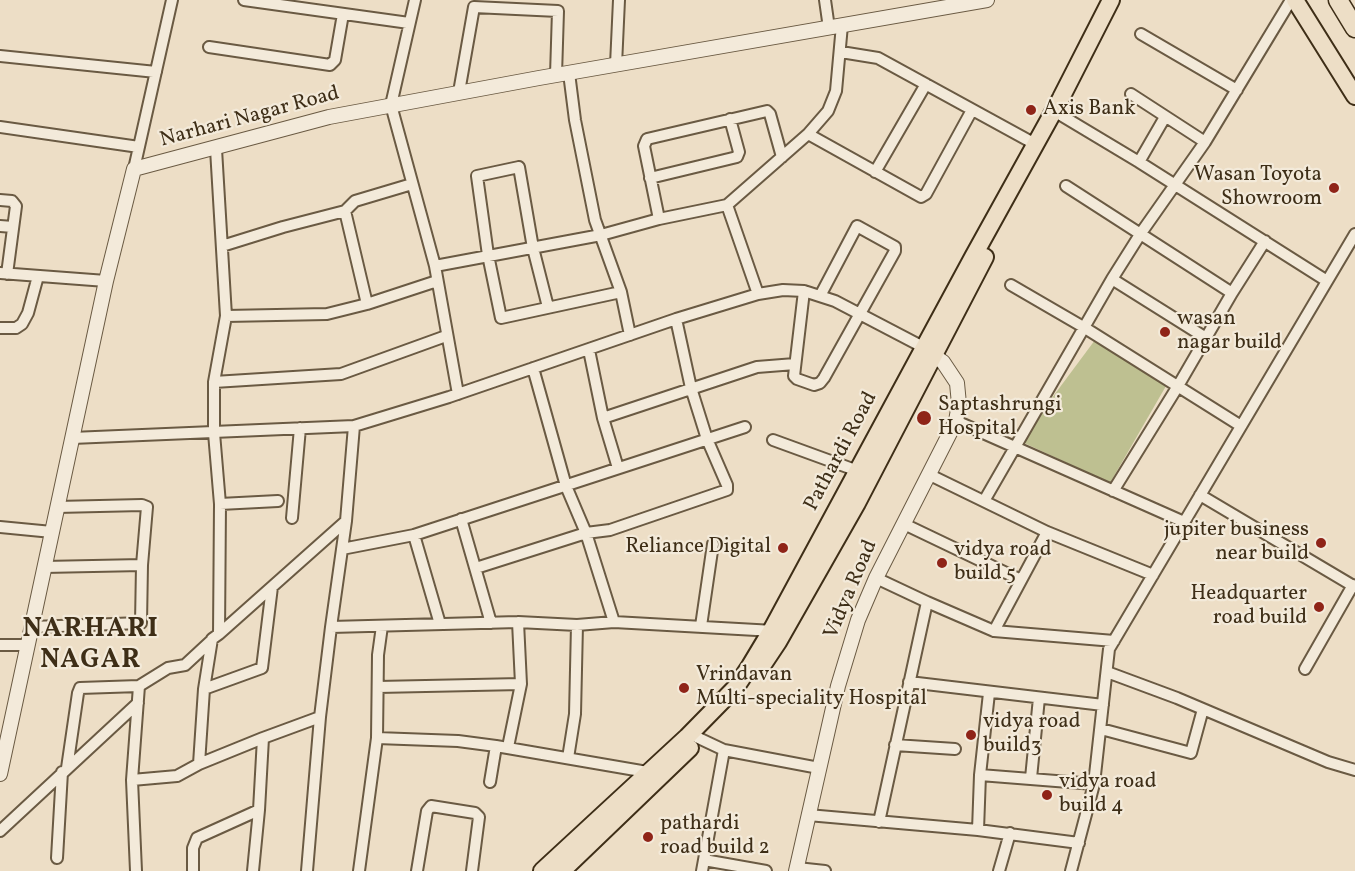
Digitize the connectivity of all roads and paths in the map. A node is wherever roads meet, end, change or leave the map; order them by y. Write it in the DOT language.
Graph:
graph roads {
  1 [pos="172,0"];
  2 [pos="244,0"];
  3 [pos="415,0"];
  4 [pos="619,0"];
  5 [pos="825,0"];
  6 [pos="987,0"];
  7 [pos="1111,0"];
  8 [pos="1124,0"];
  9 [pos="1293,0"];
  10 [pos="1338,0"];
  11 [pos="343,14"];
  12 [pos="409,24"];
  13 [pos="836,27"];
  14 [pos="1355,28"];
  15 [pos="1141,34"];
  16 [pos="209,47"];
  17 [pos="841,52"];
  18 [pos="0,56"];
  19 [pos="616,65"];
  20 [pos="156,72"];
  21 [pos="562,74"];
  22 [pos="926,84"];
  23 [pos="1237,90"];
  24 [pos="459,92"];
  25 [pos="1131,94"];
  26 [pos="1355,96"];
  27 [pos="391,105"];
  28 [pos="972,110"];
  29 [pos="1057,114"];
  30 [pos="1165,117"];
  31 [pos="730,119"];
  32 [pos="0,127"];
  33 [pos="808,134"];
  34 [pos="1205,142"];
  35 [pos="1035,144"];
  36 [pos="139,147"];
  37 [pos="216,148"];
  38 [pos="782,157"];
  39 [pos="1139,162"];
  40 [pos="134,169"];
  41 [pos="875,172"];
  42 [pos="650,178"];
  43 [pos="412,184"];
  44 [pos="1066,186"];
  45 [pos="1174,186"];
  46 [pos="0,200"];
  47 [pos="727,205"];
  48 [pos="345,211"];
  49 [pos="659,219"];
  50 [pos="0,226"];
  51 [pos="13,227"];
  52 [pos="1141,233"];
  53 [pos="1355,234"];
  54 [pos="601,235"];
  55 [pos="1265,241"];
  56 [pos="222,246"];
  57 [pos="533,248"];
  58 [pos="488,255"];
  59 [pos="435,266"];
  60 [pos="4,273"];
  61 [pos="38,276"];
  62 [pos="1112,279"];
  63 [pos="106,281"];
  64 [pos="437,281"];
  65 [pos="1328,281"];
  66 [pos="1011,285"];
  67 [pos="804,291"];
  68 [pos="621,292"];
  69 [pos="1232,292"];
  70 [pos="758,294"];
  71 [pos="820,296"];
  72 [pos="367,304"];
  73 [pos="548,307"];
  74 [pos="860,314"];
  75 [pos="226,316"];
  76 [pos="676,319"];
  77 [pos="0,328"];
  78 [pos="1085,328"];
  79 [pos="630,335"];
  80 [pos="446,336"];
  81 [pos="1206,338"];
  82 [pos="589,350"];
  83 [pos="929,352"];
  84 [pos="795,364"];
  85 [pos="533,368"];
  86 [pos="214,382"];
  87 [pos="1178,386"];
  88 [pos="691,388"];
  89 [pos="458,394"];
  90 [pos="603,418"];
  91 [pos="956,421"];
  92 [pos="354,426"];
  93 [pos="1241,426"];
  94 [pos="745,427"];
  95 [pos="300,428"];
  96 [pos="214,432"];
  97 [pos="72,438"];
  98 [pos="707,439"];
  99 [pos="773,440"];
  100 [pos="1014,448"];
  101 [pos="618,468"];
  102 [pos="858,471"];
  103 [pos="930,475"];
  104 [pos="566,486"];
  105 [pos="1113,491"];
  106 [pos="1200,495"];
  107 [pos="278,501"];
  108 [pos="984,501"];
  109 [pos="220,504"];
  110 [pos="57,507"];
  111 [pos="292,518"];
  112 [pos="461,519"];
  113 [pos="346,521"];
  114 [pos="1184,522"];
  115 [pos="904,524"];
  116 [pos="0,527"];
  117 [pos="52,532"];
  118 [pos="1047,532"];
  119 [pos="586,533"];
  120 [pos="414,535"];
  121 [pos="713,544"];
  122 [pos="342,549"];
  123 [pos="142,565"];
  124 [pos="44,567"];
  125 [pos="476,568"];
  126 [pos="1153,575"];
  127 [pos="876,578"];
  128 [pos="1021,580"];
  129 [pos="1354,586"];
  130 [pos="272,587"];
  131 [pos="927,602"];
  132 [pos="519,622"];
  133 [pos="614,622"];
  134 [pos="491,623"];
  135 [pos="440,624"];
  136 [pos="577,625"];
  137 [pos="382,626"];
  138 [pos="702,626"];
  139 [pos="32,627"];
  140 [pos="331,627"];
  141 [pos="994,631"];
  142 [pos="777,632"];
  143 [pos="216,637"];
  144 [pos="1114,641"];
  145 [pos="0,645"];
  146 [pos="28,645"];
  147 [pos="1305,669"];
  148 [pos="1107,672"];
  149 [pos="909,682"];
  150 [pos="520,684"];
  151 [pos="139,686"];
  152 [pos="378,687"];
  153 [pos="204,689"];
  154 [pos="989,693"];
  155 [pos="1039,698"];
  156 [pos="138,703"];
  157 [pos="1103,705"];
  158 [pos="1203,709"];
  159 [pos="320,717"];
  160 [pos="1101,729"];
  161 [pos="694,737"];
  162 [pos="263,738"];
  163 [pos="377,738"];
  164 [pos="895,745"];
  165 [pos="496,746"];
  166 [pos="508,747"];
  167 [pos="3,749"];
  168 [pos="955,749"];
  169 [pos="724,750"];
  170 [pos="568,758"];
  171 [pos="199,764"];
  172 [pos="819,768"];
  173 [pos="64,770"];
  174 [pos="1355,770"];
  175 [pos="0,774"];
  176 [pos="655,774"];
  177 [pos="980,775"];
  178 [pos="1031,778"];
  179 [pos="132,780"];
  180 [pos="490,782"];
  181 [pos="1094,784"];
  182 [pos="259,810"];
  183 [pos="808,815"];
  184 [pos="879,822"];
  185 [pos="978,830"];
  186 [pos="0,831"];
  187 [pos="1010,833"];
  188 [pos="1079,843"];
  189 [pos="57,858"];
  190 [pos="703,866"];
  191 [pos="796,869"];
  192 [pos="136,871"];
  193 [pos="193,871"];
  194 [pos="253,871"];
  195 [pos="307,871"];
  196 [pos="359,871"];
  197 [pos="417,871"];
  198 [pos="472,871"];
  199 [pos="542,871"];
  200 [pos="562,871"];
  201 [pos="766,871"];
  202 [pos="825,871"];
  203 [pos="999,871"];
  204 [pos="1071,871"];
  1 -- 20 [label="street"];
  2 -- 11 [label="street"];
  3 -- 12 [label="street"];
  4 -- 19 [label="street"];
  5 -- 13 [label="street"];
  6 -- 13 [label="street, Narhari Nagar Road"];
  7 -- 29 [label="main road, Pathardi Road"];
  8 -- 29 [label="main road"];
  9 -- 23 [label="street"];
  9 -- 26 [label="main road"];
  10 -- 14 [label="highway"];
  11 -- 12 [label="street"];
  11 -- 16 [label="street"];
  12 -- 27 [label="street"];
  13 -- 17 [label="street"];
  13 -- 19 [label="street, Narhari Nagar Road"];
  15 -- 23 [label="street"];
  17 -- 22 [label="street"];
  17 -- 33 [label="street"];
  18 -- 20 [label="street"];
  19 -- 21 [label="street, Narhari Nagar Road"];
  20 -- 36 [label="street"];
  21 -- 24 [label="street, Narhari Nagar Road"];
  21 -- 24 [label="street"];
  21 -- 54 [label="street"];
  22 -- 28 [label="street"];
  22 -- 41 [label="street"];
  23 -- 34 [label="street"];
  24 -- 27 [label="street, Narhari Nagar Road"];
  25 -- 30 [label="street"];
  27 -- 37 [label="street, Narhari Nagar Road"];
  27 -- 43 [label="street"];
  28 -- 35 [label="street"];
  28 -- 41 [label="street"];
  29 -- 35 [label="main road, Pathardi Road"];
  29 -- 39 [label="street"];
  29 -- 83 [label="main road"];
  30 -- 34 [label="street"];
  30 -- 39 [label="street"];
  31 -- 38 [label="street"];
  31 -- 42 [label="street"];
  31 -- 42 [label="street"];
  32 -- 36 [label="street"];
  33 -- 38 [label="street"];
  33 -- 41 [label="street"];
  34 -- 45 [label="street"];
  35 -- 83 [label="main road, Pathardi Road"];
  36 -- 40 [label="street"];
  37 -- 40 [label="street, Narhari Nagar Road"];
  37 -- 56 [label="street"];
  38 -- 47 [label="street"];
  39 -- 45 [label="street"];
  40 -- 63 [label="street"];
  42 -- 49 [label="street"];
  43 -- 48 [label="street"];
  43 -- 59 [label="street"];
  44 -- 52 [label="street"];
  45 -- 52 [label="street"];
  45 -- 55 [label="street"];
  46 -- 51 [label="street"];
  47 -- 49 [label="street"];
  47 -- 70 [label="street"];
  48 -- 56 [label="street"];
  48 -- 72 [label="street"];
  49 -- 54 [label="street"];
  50 -- 51 [label="street"];
  51 -- 60 [label="street"];
  52 -- 62 [label="street"];
  52 -- 69 [label="street"];
  53 -- 65 [label="street"];
  54 -- 57 [label="street"];
  54 -- 68 [label="street"];
  55 -- 65 [label="street"];
  55 -- 69 [label="street"];
  56 -- 75 [label="street"];
  57 -- 58 [label="street"];
  57 -- 58 [label="street"];
  57 -- 73 [label="street"];
  58 -- 59 [label="street"];
  58 -- 73 [label="street"];
  59 -- 64 [label="street"];
  60 -- 61 [label="street"];
  61 -- 63 [label="street"];
  61 -- 77 [label="street"];
  62 -- 78 [label="street"];
  62 -- 81 [label="street"];
  63 -- 97 [label="street"];
  64 -- 72 [label="street"];
  64 -- 80 [label="street"];
  65 -- 93 [label="street"];
  66 -- 78 [label="street"];
  67 -- 70 [label="street"];
  67 -- 71 [label="street"];
  67 -- 84 [label="street"];
  68 -- 73 [label="street"];
  68 -- 79 [label="street"];
  69 -- 81 [label="street"];
  70 -- 76 [label="street"];
  71 -- 74 [label="street"];
  71 -- 74 [label="street"];
  72 -- 75 [label="street"];
  74 -- 83 [label="street"];
  74 -- 84 [label="street"];
  75 -- 86 [label="street"];
  76 -- 79 [label="street"];
  76 -- 88 [label="street"];
  78 -- 87 [label="street"];
  78 -- 100 [label="street"];
  79 -- 82 [label="street"];
  80 -- 86 [label="street"];
  80 -- 89 [label="street"];
  81 -- 87 [label="street"];
  82 -- 85 [label="street"];
  82 -- 90 [label="street"];
  83 -- 91 [label="street, Vidya Road"];
  83 -- 102 [label="main road, Pathardi Road"];
  83 -- 142 [label="main road"];
  84 -- 88 [label="street"];
  85 -- 89 [label="street"];
  85 -- 104 [label="street"];
  86 -- 96 [label="street"];
  87 -- 93 [label="street"];
  87 -- 105 [label="street"];
  88 -- 90 [label="street"];
  88 -- 98 [label="street"];
  89 -- 92 [label="street"];
  90 -- 101 [label="street"];
  91 -- 100 [label="street"];
  91 -- 103 [label="street, Vidya Road"];
  92 -- 95 [label="street"];
  92 -- 113 [label="street"];
  93 -- 106 [label="street"];
  94 -- 98 [label="street"];
  95 -- 96 [label="street"];
  95 -- 111 [label="street"];
  96 -- 97 [label="street"];
  96 -- 109 [label="street"];
  97 -- 110 [label="street"];
  98 -- 101 [label="street"];
  98 -- 119 [label="street"];
  99 -- 102 [label="street"];
  100 -- 105 [label="street"];
  100 -- 108 [label="street"];
  101 -- 104 [label="street"];
  102 -- 142 [label="main road, Pathardi Road"];
  103 -- 108 [label="street"];
  103 -- 115 [label="street, Vidya Road"];
  104 -- 112 [label="street"];
  104 -- 119 [label="street"];
  105 -- 114 [label="street"];
  106 -- 114 [label="street"];
  106 -- 129 [label="street"];
  107 -- 109 [label="street"];
  108 -- 118 [label="street"];
  109 -- 143 [label="street"];
  110 -- 117 [label="street"];
  110 -- 123 [label="street"];
  112 -- 120 [label="street"];
  112 -- 125 [label="street"];
  113 -- 122 [label="street"];
  113 -- 130 [label="street"];
  114 -- 126 [label="street"];
  115 -- 127 [label="street, Vidya Road"];
  115 -- 128 [label="street"];
  116 -- 117 [label="street"];
  117 -- 124 [label="street"];
  118 -- 126 [label="street"];
  118 -- 128 [label="street"];
  119 -- 125 [label="street"];
  119 -- 133 [label="street"];
  120 -- 122 [label="street"];
  120 -- 135 [label="street"];
  121 -- 138 [label="street"];
  122 -- 140 [label="street"];
  123 -- 124 [label="street"];
  123 -- 139 [label="street"];
  124 -- 139 [label="street"];
  125 -- 134 [label="street"];
  126 -- 144 [label="street"];
  127 -- 131 [label="street"];
  127 -- 172 [label="street, Vidya Road"];
  128 -- 141 [label="street"];
  129 -- 147 [label="street"];
  130 -- 143 [label="street"];
  130 -- 153 [label="street"];
  131 -- 141 [label="street"];
  131 -- 149 [label="street"];
  132 -- 134 [label="street"];
  132 -- 136 [label="street"];
  132 -- 150 [label="street"];
  133 -- 136 [label="street"];
  133 -- 138 [label="street"];
  134 -- 135 [label="street"];
  135 -- 137 [label="street"];
  136 -- 170 [label="street"];
  137 -- 140 [label="street"];
  137 -- 152 [label="street"];
  138 -- 142 [label="street"];
  139 -- 146 [label="street"];
  140 -- 159 [label="street"];
  141 -- 144 [label="street"];
  142 -- 161 [label="main road, Pathardi Road"];
  143 -- 151 [label="street"];
  143 -- 153 [label="street"];
  144 -- 148 [label="street"];
  145 -- 146 [label="street"];
  146 -- 167 [label="street"];
  148 -- 157 [label="street"];
  148 -- 158 [label="street"];
  149 -- 154 [label="street"];
  149 -- 164 [label="street"];
  150 -- 152 [label="street"];
  150 -- 166 [label="street"];
  151 -- 156 [label="street"];
  151 -- 173 [label="street"];
  152 -- 163 [label="street"];
  153 -- 171 [label="street"];
  154 -- 155 [label="street"];
  154 -- 177 [label="street"];
  155 -- 157 [label="street"];
  155 -- 178 [label="street"];
  156 -- 173 [label="street"];
  156 -- 179 [label="street"];
  157 -- 160 [label="street"];
  158 -- 160 [label="street"];
  158 -- 174 [label="street"];
  159 -- 162 [label="street"];
  159 -- 195 [label="street"];
  160 -- 181 [label="street"];
  161 -- 169 [label="street"];
  161 -- 176 [label="main road, Pathardi Road"];
  162 -- 171 [label="street"];
  162 -- 182 [label="street"];
  163 -- 165 [label="street"];
  163 -- 196 [label="street"];
  164 -- 168 [label="street"];
  164 -- 184 [label="street"];
  165 -- 166 [label="street"];
  165 -- 180 [label="street"];
  166 -- 170 [label="street"];
  167 -- 175 [label="street"];
  169 -- 172 [label="street"];
  169 -- 190 [label="street"];
  170 -- 176 [label="street"];
  171 -- 179 [label="street"];
  172 -- 183 [label="street, Vidya Road"];
  173 -- 186 [label="street"];
  173 -- 189 [label="street"];
  176 -- 199 [label="main road, Pathardi Road"];
  176 -- 200 [label="main road"];
  177 -- 178 [label="street"];
  177 -- 185 [label="street"];
  178 -- 181 [label="street"];
  179 -- 192 [label="street"];
  181 -- 188 [label="street"];
  182 -- 193 [label="street"];
  182 -- 194 [label="street"];
  183 -- 184 [label="street"];
  183 -- 191 [label="street, Vidya Road"];
  184 -- 185 [label="street"];
  185 -- 187 [label="street"];
  187 -- 188 [label="street"];
  187 -- 203 [label="street"];
  188 -- 204 [label="street"];
  190 -- 201 [label="street"];
  191 -- 202 [label="street"];
  197 -- 198 [label="street"];
}
